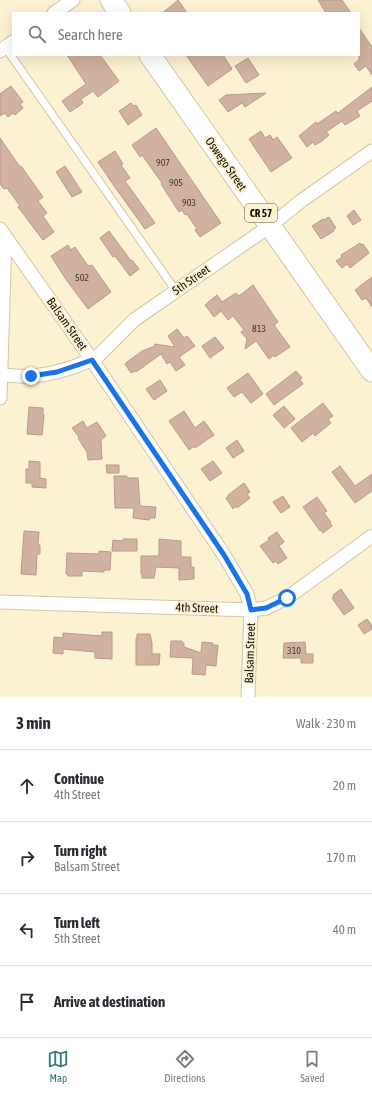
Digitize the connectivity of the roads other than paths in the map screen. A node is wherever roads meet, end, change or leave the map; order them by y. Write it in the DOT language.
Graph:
graph roads {
  1 [pos="73,0"];
  2 [pos="111,0"];
  3 [pos="55,12"];
  4 [pos="119,12"];
  5 [pos="6,47"];
  6 [pos="12,56"];
  7 [pos="12,56"];
  8 [pos="151,56"];
  9 [pos="372,151"];
  10 [pos="270,226"];
  11 [pos="3,232"];
  12 [pos="176,291"];
  13 [pos="92,360"];
  14 [pos="372,372"];
  15 [pos="0,375"];
  16 [pos="0,398"];
  17 [pos="372,536"];
  18 [pos="0,602"];
  19 [pos="251,610"];
  20 [pos="248,697"];
  1 -- 3 [label="street"];
  2 -- 4 [label="main road"];
  5 -- 6 [label="lane"];
  7 -- 12 [label="lane"];
  8 -- 10 [label="main road, Oswego Street / CR 57"];
  9 -- 10 [label="street, 5th Street"];
  10 -- 12 [label="street, 5th Street"];
  10 -- 14 [label="main road, Oswego Street / CR 57"];
  11 -- 13 [label="street, Balsam Street"];
  11 -- 15 [label="street"];
  12 -- 13 [label="street, 5th Street"];
  13 -- 15 [label="street, 5th Street"];
  13 -- 19 [label="street, Balsam Street"];
  15 -- 16 [label="street"];
  17 -- 19 [label="street, 4th Street"];
  18 -- 19 [label="street, 4th Street"];
  19 -- 20 [label="street, Balsam Street"];
}
